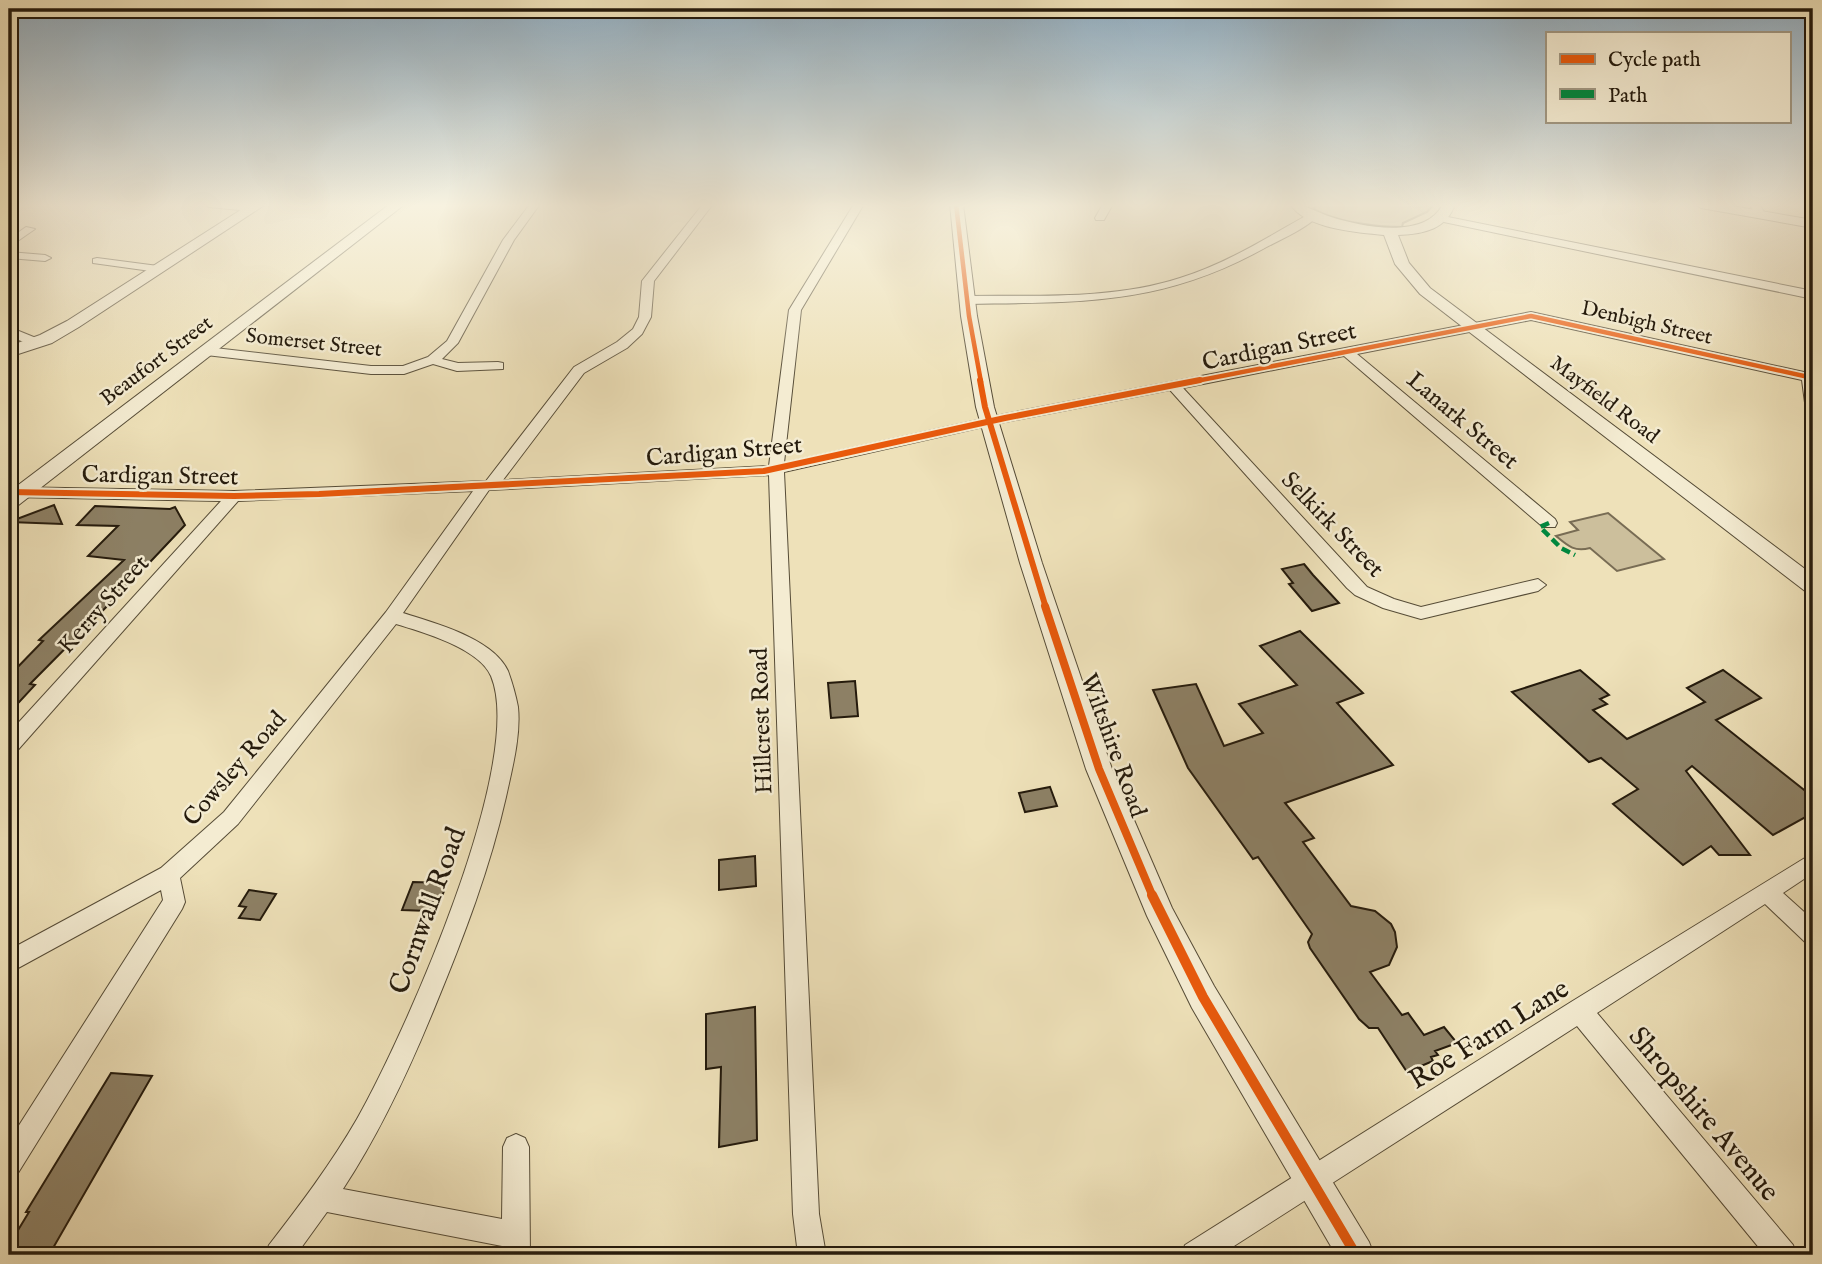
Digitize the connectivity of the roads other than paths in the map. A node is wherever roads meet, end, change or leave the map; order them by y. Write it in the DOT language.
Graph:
graph roads {
  1 [pos="112,263"];
  2 [pos="167,263"];
  3 [pos="321,263"];
  4 [pos="496,263"];
  5 [pos="662,263"];
  6 [pos="823,263"];
  7 [pos="963,263"];
  8 [pos="1225,263"];
  9 [pos="1402,263"];
  10 [pos="1657,263"];
  11 [pos="158,269"];
  12 [pos="1813,295"];
  13 [pos="967,300"];
  14 [pos="1472,326"];
  15 [pos="9,331"];
  16 [pos="36,343"];
  17 [pos="206,351"];
  18 [pos="9,352"];
  19 [pos="1347,352"];
  20 [pos="433,360"];
  21 [pos="498,366"];
  22 [pos="1810,378"];
  23 [pos="1175,387"];
  24 [pos="1813,410"];
  25 [pos="989,422"];
  26 [pos="776,469"];
  27 [pos="487,486"];
  28 [pos="13,495"];
  29 [pos="234,496"];
  30 [pos="1549,523"];
  31 [pos="1538,585"];
  32 [pos="1813,586"];
  33 [pos="392,616"];
  34 [pos="9,746"];
  35 [pos="1813,862"];
  36 [pos="169,875"];
  37 [pos="1767,892"];
  38 [pos="1813,935"];
  39 [pos="9,962"];
  40 [pos="1579,1010"];
  41 [pos="516,1147"];
  42 [pos="9,1164"];
  43 [pos="1312,1179"];
  44 [pos="321,1198"];
  45 [pos="516,1245"];
  46 [pos="279,1255"];
  47 [pos="812,1255"];
  48 [pos="1195,1255"];
  49 [pos="1356,1255"];
  50 [pos="1783,1255"];
  1 -- 11 [label="street"];
  2 -- 11 [label="street"];
  3 -- 17 [label="street, Beaufort Street"];
  4 -- 20 [label="street"];
  5 -- 27 [label="street, Cowsley Road"];
  6 -- 26 [label="street, Hillcrest Road"];
  7 -- 13 [label="street, Wiltshire Road"];
  8 -- 13 [label="street"];
  9 -- 14 [label="street, Mayfield Road"];
  10 -- 12 [label="street"];
  11 -- 16 [label="street"];
  13 -- 25 [label="street, Wiltshire Road"];
  14 -- 19 [label="street, Cardigan Street"];
  14 -- 22 [label="street, Denbigh Street"];
  14 -- 32 [label="street, Mayfield Road"];
  15 -- 16 [label="street"];
  16 -- 18 [label="street"];
  17 -- 20 [label="street, Somerset Street"];
  17 -- 28 [label="street, Beaufort Street"];
  19 -- 23 [label="street, Cardigan Street"];
  19 -- 30 [label="street, Lanark Street"];
  20 -- 21 [label="street, Somerset Street"];
  22 -- 24 [label="street"];
  23 -- 25 [label="street, Cardigan Street"];
  23 -- 31 [label="street, Selkirk Street"];
  25 -- 26 [label="street, Cardigan Street"];
  25 -- 43 [label="street, Wiltshire Road"];
  26 -- 27 [label="street, Cardigan Street"];
  26 -- 47 [label="street, Hillcrest Road"];
  27 -- 29 [label="street, Cardigan Street"];
  27 -- 33 [label="street, Cowsley Road"];
  28 -- 29 [label="street, Cardigan Street"];
  29 -- 34 [label="street, Kerry Street"];
  33 -- 36 [label="street, Cowsley Road"];
  33 -- 44 [label="street, Cornwall Road"];
  35 -- 37 [label="street, Roe Farm Lane"];
  36 -- 39 [label="street, Cowsley Road"];
  36 -- 42 [label="street"];
  37 -- 38 [label="street"];
  37 -- 40 [label="street, Roe Farm Lane"];
  40 -- 43 [label="street, Roe Farm Lane"];
  40 -- 50 [label="street, Shropshire Avenue"];
  41 -- 45 [label="street"];
  43 -- 48 [label="street, Roe Farm Lane"];
  43 -- 49 [label="street, Wiltshire Road"];
  44 -- 45 [label="street"];
  44 -- 46 [label="street, Cornwall Road"];
}
